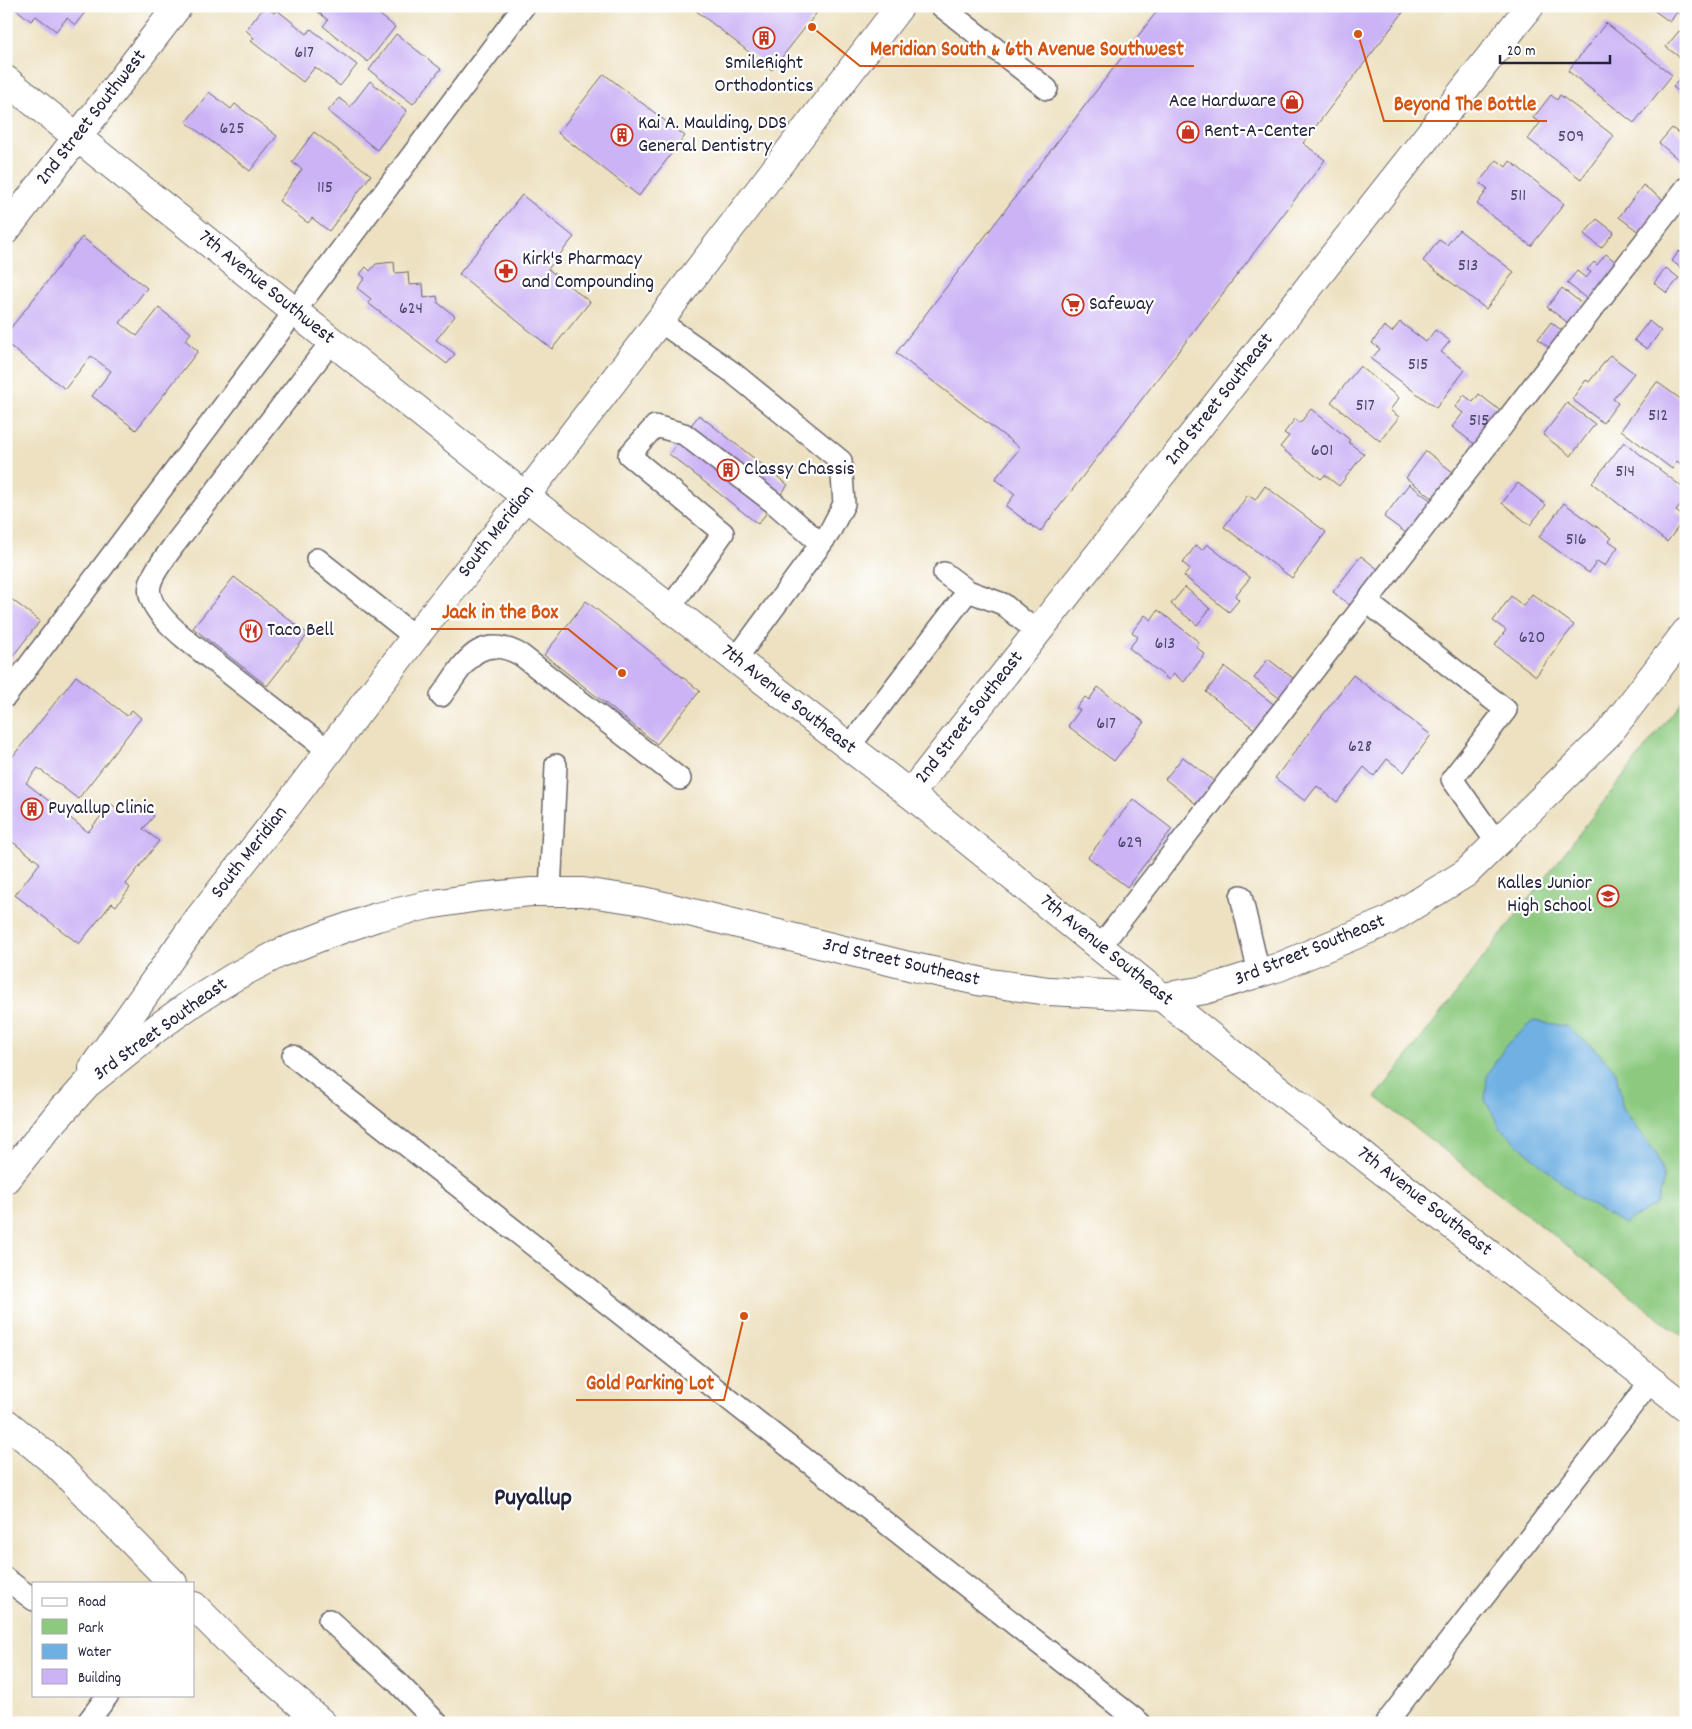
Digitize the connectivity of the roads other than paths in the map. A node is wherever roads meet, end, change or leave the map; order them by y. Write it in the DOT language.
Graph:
graph roads {
  1 [pos="178,6"];
  2 [pos="524,6"];
  3 [pos="900,6"];
  4 [pos="941,6"];
  5 [pos="1530,6"];
  6 [pos="6,80"];
  7 [pos="1047,89"];
  8 [pos="78,137"];
  9 [pos="1686,188"];
  10 [pos="6,230"];
  11 [pos="294,310"];
  12 [pos="659,320"];
  13 [pos="332,341"];
  14 [pos="525,496"];
  15 [pos="821,544"];
  16 [pos="317,559"];
  17 [pos="944,573"];
  18 [pos="968,591"];
  19 [pos="1367,602"];
  20 [pos="670,608"];
  21 [pos="1037,632"];
  22 [pos="1686,632"];
  23 [pos="415,637"];
  24 [pos="736,659"];
  25 [pos="6,696"];
  26 [pos="441,696"];
  27 [pos="849,747"];
  28 [pos="330,751"];
  29 [pos="556,765"];
  30 [pos="680,779"];
  31 [pos="910,794"];
  32 [pos="1497,843"];
  33 [pos="550,892"];
  34 [pos="1241,896"];
  35 [pos="1100,947"];
  36 [pos="1259,973"];
  37 [pos="1162,997"];
  38 [pos="293,1056"];
  39 [pos="53,1122"];
  40 [pos="6,1179"];
  41 [pos="1651,1381"];
  42 [pos="1686,1408"];
  43 [pos="6,1423"];
  44 [pos="6,1579"];
  45 [pos="172,1582"];
  46 [pos="32,1598"];
  47 [pos="195,1607"];
  48 [pos="329,1620"];
  49 [pos="107,1696"];
  50 [pos="87,1723"];
  51 [pos="322,1723"];
  52 [pos="437,1723"];
  53 [pos="1140,1723"];
  54 [pos="1386,1723"];
  1 -- 8 [label="street, 2nd Street Southwest"];
  2 -- 11 [label="lane"];
  3 -- 12 [label="street, South Meridian"];
  4 -- 7 [label="lane"];
  5 -- 21 [label="street, 2nd Street Southeast"];
  6 -- 8 [label="street, 7th Avenue Southwest"];
  8 -- 10 [label="street, 2nd Street Southwest"];
  8 -- 11 [label="street, 7th Avenue Southwest"];
  9 -- 19 [label="lane"];
  11 -- 13 [label="street, 7th Avenue Southwest"];
  11 -- 25 [label="lane"];
  12 -- 14 [label="street, South Meridian"];
  12 -- 15 [label="lane"];
  13 -- 14 [label="street, 7th Avenue Southwest"];
  13 -- 28 [label="lane"];
  14 -- 20 [label="street, 7th Avenue Southeast"];
  14 -- 23 [label="street, South Meridian"];
  15 -- 20 [label="lane"];
  15 -- 24 [label="lane"];
  16 -- 23 [label="lane"];
  17 -- 18 [label="lane"];
  18 -- 21 [label="lane"];
  18 -- 27 [label="lane"];
  19 -- 32 [label="lane"];
  19 -- 35 [label="lane"];
  20 -- 24 [label="street, 7th Avenue Southeast"];
  21 -- 31 [label="street, 2nd Street Southeast"];
  22 -- 32 [label="street, 3rd Street Southeast"];
  23 -- 28 [label="street, South Meridian"];
  24 -- 27 [label="street, 7th Avenue Southeast"];
  26 -- 30 [label="lane"];
  27 -- 31 [label="street, 7th Avenue Southeast"];
  28 -- 39 [label="street, South Meridian"];
  29 -- 33 [label="lane"];
  31 -- 35 [label="street, 7th Avenue Southeast"];
  32 -- 36 [label="street, 3rd Street Southeast"];
  33 -- 37 [label="street, 3rd Street Southeast"];
  33 -- 39 [label="street, 3rd Street Southeast"];
  34 -- 36 [label="lane"];
  35 -- 37 [label="street, 7th Avenue Southeast"];
  36 -- 37 [label="street, 3rd Street Southeast"];
  37 -- 41 [label="street, 7th Avenue Southeast"];
  38 -- 53 [label="lane"];
  39 -- 40 [label="street, South Meridian"];
  41 -- 42 [label="street, 7th Avenue Southeast"];
  41 -- 54 [label="lane"];
  43 -- 45 [label="street"];
  44 -- 46 [label="lane"];
  47 -- 51 [label="street"];
  48 -- 52 [label="lane"];
  49 -- 50 [label="lane"];
}
